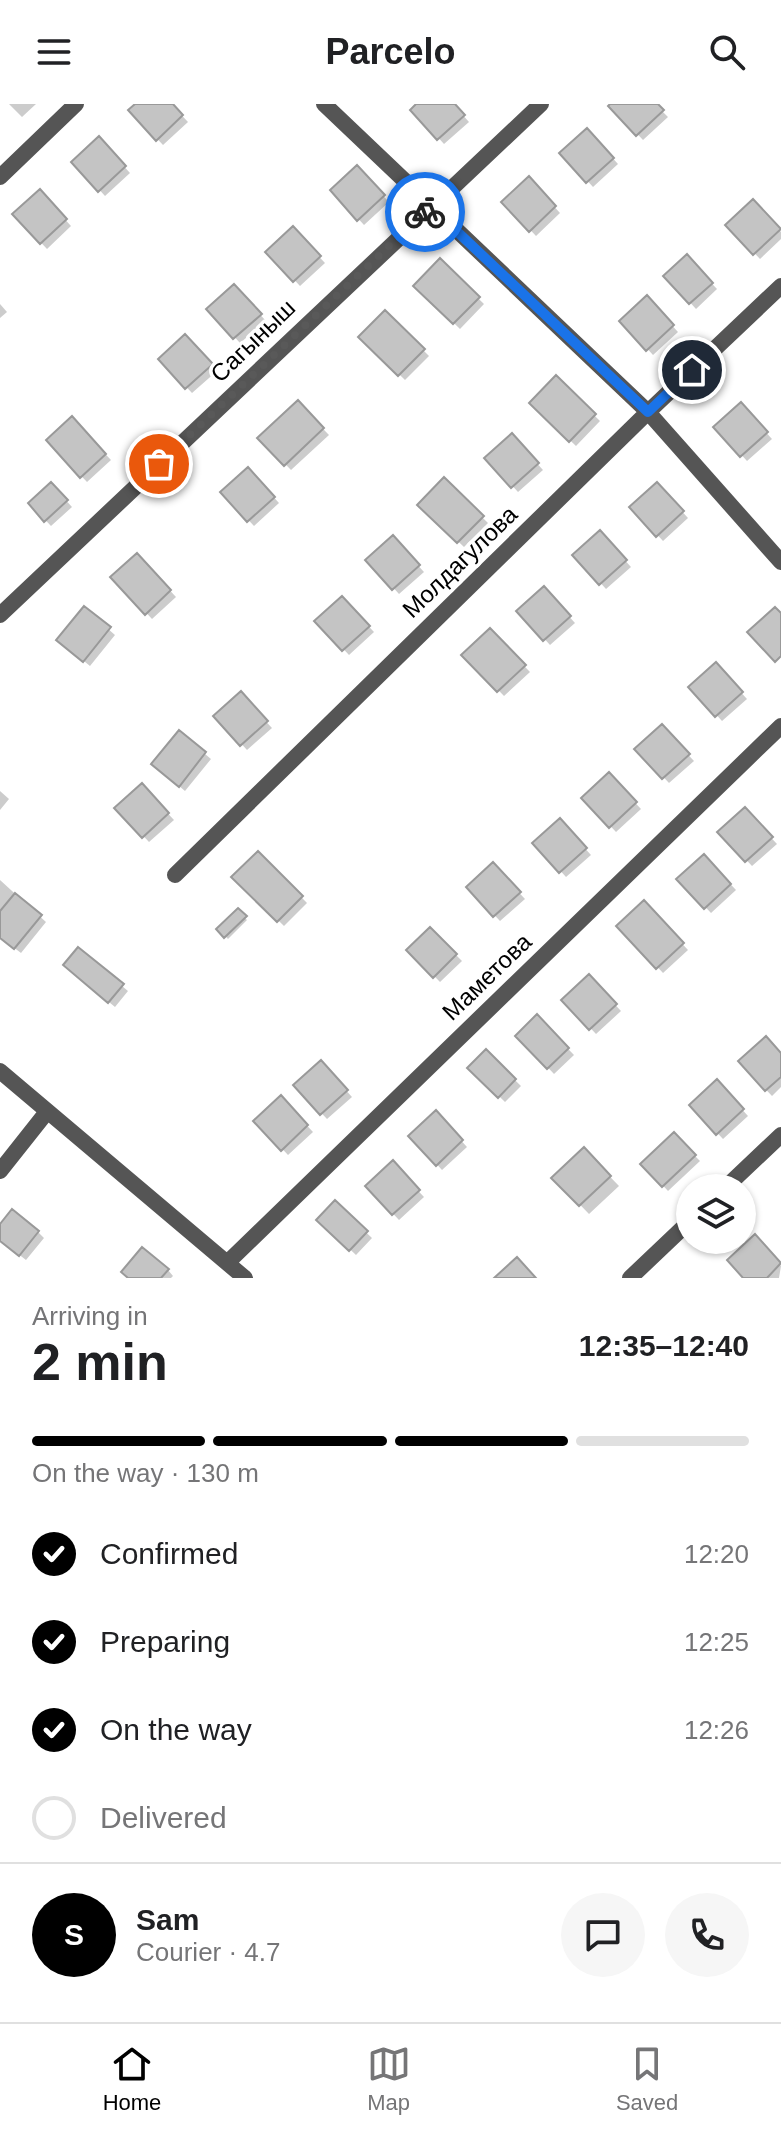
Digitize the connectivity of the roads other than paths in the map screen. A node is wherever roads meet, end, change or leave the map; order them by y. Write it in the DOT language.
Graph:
graph roads {
  1 [pos="76,104"];
  2 [pos="324,104"];
  3 [pos="541,104"];
  4 [pos="0,177"];
  5 [pos="430,206"];
  6 [pos="781,286"];
  7 [pos="648,412"];
  8 [pos="781,562"];
  9 [pos="0,615"];
  10 [pos="781,726"];
  11 [pos="175,875"];
  12 [pos="0,1071"];
  13 [pos="46,1113"];
  14 [pos="781,1135"];
  15 [pos="0,1171"];
  16 [pos="740,1174"];
  17 [pos="676,1234"];
  18 [pos="227,1263"];
  19 [pos="245,1278"];
  20 [pos="630,1278"];
  1 -- 4 [label="street"];
  2 -- 5 [label="street"];
  3 -- 5 [label="street, Сагыныш"];
  5 -- 7 [label="street"];
  5 -- 9 [label="street, Сагыныш"];
  6 -- 7 [label="street, Молдагулова"];
  7 -- 8 [label="street"];
  7 -- 11 [label="street, Молдагулова"];
  10 -- 18 [label="street, Маметова"];
  12 -- 13 [label="street"];
  13 -- 15 [label="street"];
  13 -- 18 [label="street"];
  14 -- 16 [label="street"];
  17 -- 20 [label="street"];
  18 -- 19 [label="street"];
}
